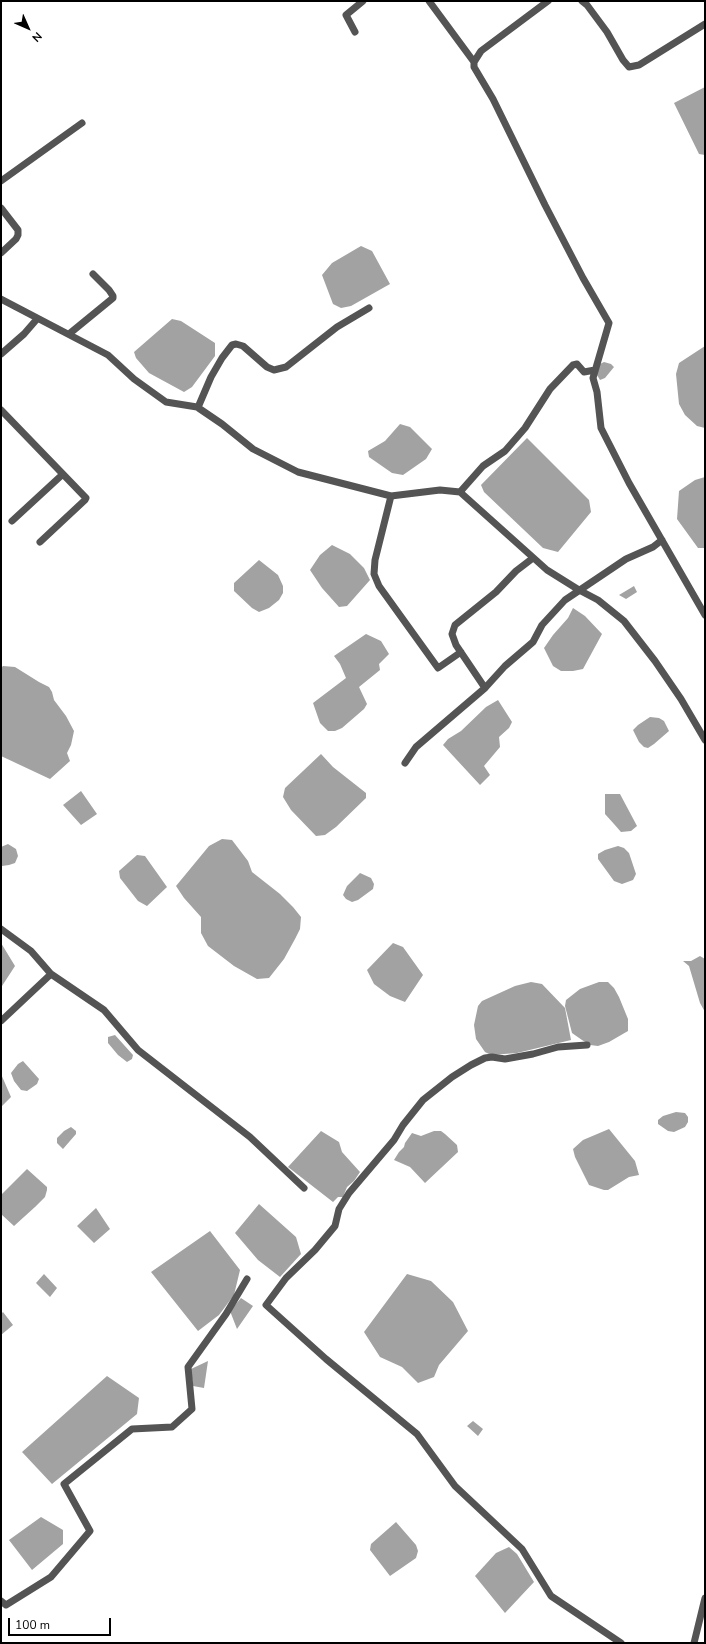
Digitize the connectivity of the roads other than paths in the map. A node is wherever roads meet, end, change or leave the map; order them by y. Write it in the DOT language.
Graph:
graph roads {
  1 [pos="363,1"];
  2 [pos="429,1"];
  3 [pos="548,1"];
  4 [pos="582,1"];
  5 [pos="705,24"];
  6 [pos="355,32"];
  7 [pos="474,62"];
  8 [pos="82,123"];
  9 [pos="1,181"];
  10 [pos="1,208"];
  11 [pos="1,253"];
  12 [pos="93,274"];
  13 [pos="1,299"];
  14 [pos="369,308"];
  15 [pos="37,319"];
  16 [pos="69,334"];
  17 [pos="1,354"];
  18 [pos="595,370"];
  19 [pos="196,407"];
  20 [pos="1,410"];
  21 [pos="63,474"];
  22 [pos="460,492"];
  23 [pos="391,496"];
  24 [pos="12,521"];
  25 [pos="662,540"];
  26 [pos="40,542"];
  27 [pos="533,558"];
  28 [pos="579,590"];
  29 [pos="705,615"];
  30 [pos="461,652"];
  31 [pos="484,688"];
  32 [pos="705,736"];
  33 [pos="405,763"];
  34 [pos="1,929"];
  35 [pos="51,974"];
  36 [pos="1,1021"];
  37 [pos="587,1045"];
  38 [pos="304,1188"];
  39 [pos="247,1279"];
  40 [pos="705,1598"];
  41 [pos="1,1601"];
  42 [pos="621,1643"];
  43 [pos="694,1643"];
  1 -- 6 [label="street"];
  2 -- 7 [label="street"];
  3 -- 7 [label="street"];
  4 -- 5 [label="street"];
  7 -- 18 [label="street"];
  8 -- 9 [label="street"];
  10 -- 11 [label="street"];
  12 -- 16 [label="street"];
  13 -- 15 [label="street"];
  14 -- 19 [label="street"];
  15 -- 16 [label="street"];
  15 -- 17 [label="street"];
  16 -- 19 [label="street"];
  18 -- 22 [label="street"];
  18 -- 25 [label="street"];
  19 -- 23 [label="street"];
  20 -- 21 [label="street"];
  21 -- 24 [label="street"];
  21 -- 26 [label="street"];
  22 -- 23 [label="street"];
  22 -- 27 [label="street"];
  23 -- 30 [label="street"];
  25 -- 28 [label="street"];
  25 -- 29 [label="street"];
  27 -- 28 [label="street"];
  27 -- 30 [label="street"];
  28 -- 31 [label="street"];
  28 -- 32 [label="street"];
  30 -- 31 [label="street"];
  31 -- 33 [label="street"];
  34 -- 35 [label="street"];
  35 -- 36 [label="street"];
  35 -- 38 [label="street"];
  37 -- 42 [label="street"];
  39 -- 41 [label="street"];
  40 -- 43 [label="street"];
}
